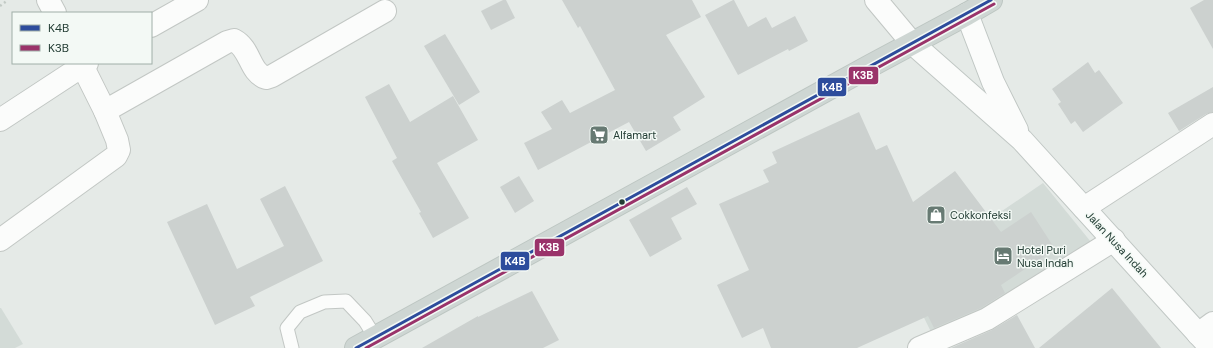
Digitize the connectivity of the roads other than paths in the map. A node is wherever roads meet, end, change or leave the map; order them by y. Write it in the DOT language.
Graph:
graph roads {
  1 [pos="48,0"];
  2 [pos="197,0"];
  3 [pos="876,0"];
  4 [pos="991,0"];
  5 [pos="54,12"];
  6 [pos="385,12"];
  7 [pos="967,14"];
  8 [pos="152,25"];
  9 [pos="912,44"];
  10 [pos="84,64"];
  11 [pos="105,111"];
  12 [pos="0,120"];
  13 [pos="1213,124"];
  14 [pos="1022,140"];
  15 [pos="1084,208"];
  16 [pos="0,240"];
  17 [pos="1114,240"];
  18 [pos="1208,335"];
  19 [pos="375,337"];
  20 [pos="292,348"];
  21 [pos="356,348"];
  22 [pos="919,348"];
  1 -- 5 [label="street"];
  2 -- 8 [label="street"];
  3 -- 9 [label="street, Jalan Nusa Indah"];
  4 -- 7 [label="main road"];
  6 -- 11 [label="street"];
  7 -- 9 [label="main road"];
  7 -- 14 [label="street, Jalan Nusa Indah"];
  9 -- 14 [label="street, Jalan Nusa Indah"];
  9 -- 19 [label="main road"];
  10 -- 11 [label="street"];
  10 -- 12 [label="street"];
  11 -- 16 [label="street"];
  13 -- 15 [label="street"];
  14 -- 15 [label="street, Jalan Nusa Indah"];
  15 -- 17 [label="street, Jalan Nusa Indah"];
  17 -- 18 [label="street, Jalan Nusa Indah"];
  17 -- 22 [label="street"];
  19 -- 20 [label="lane"];
  19 -- 21 [label="main road"];
}
